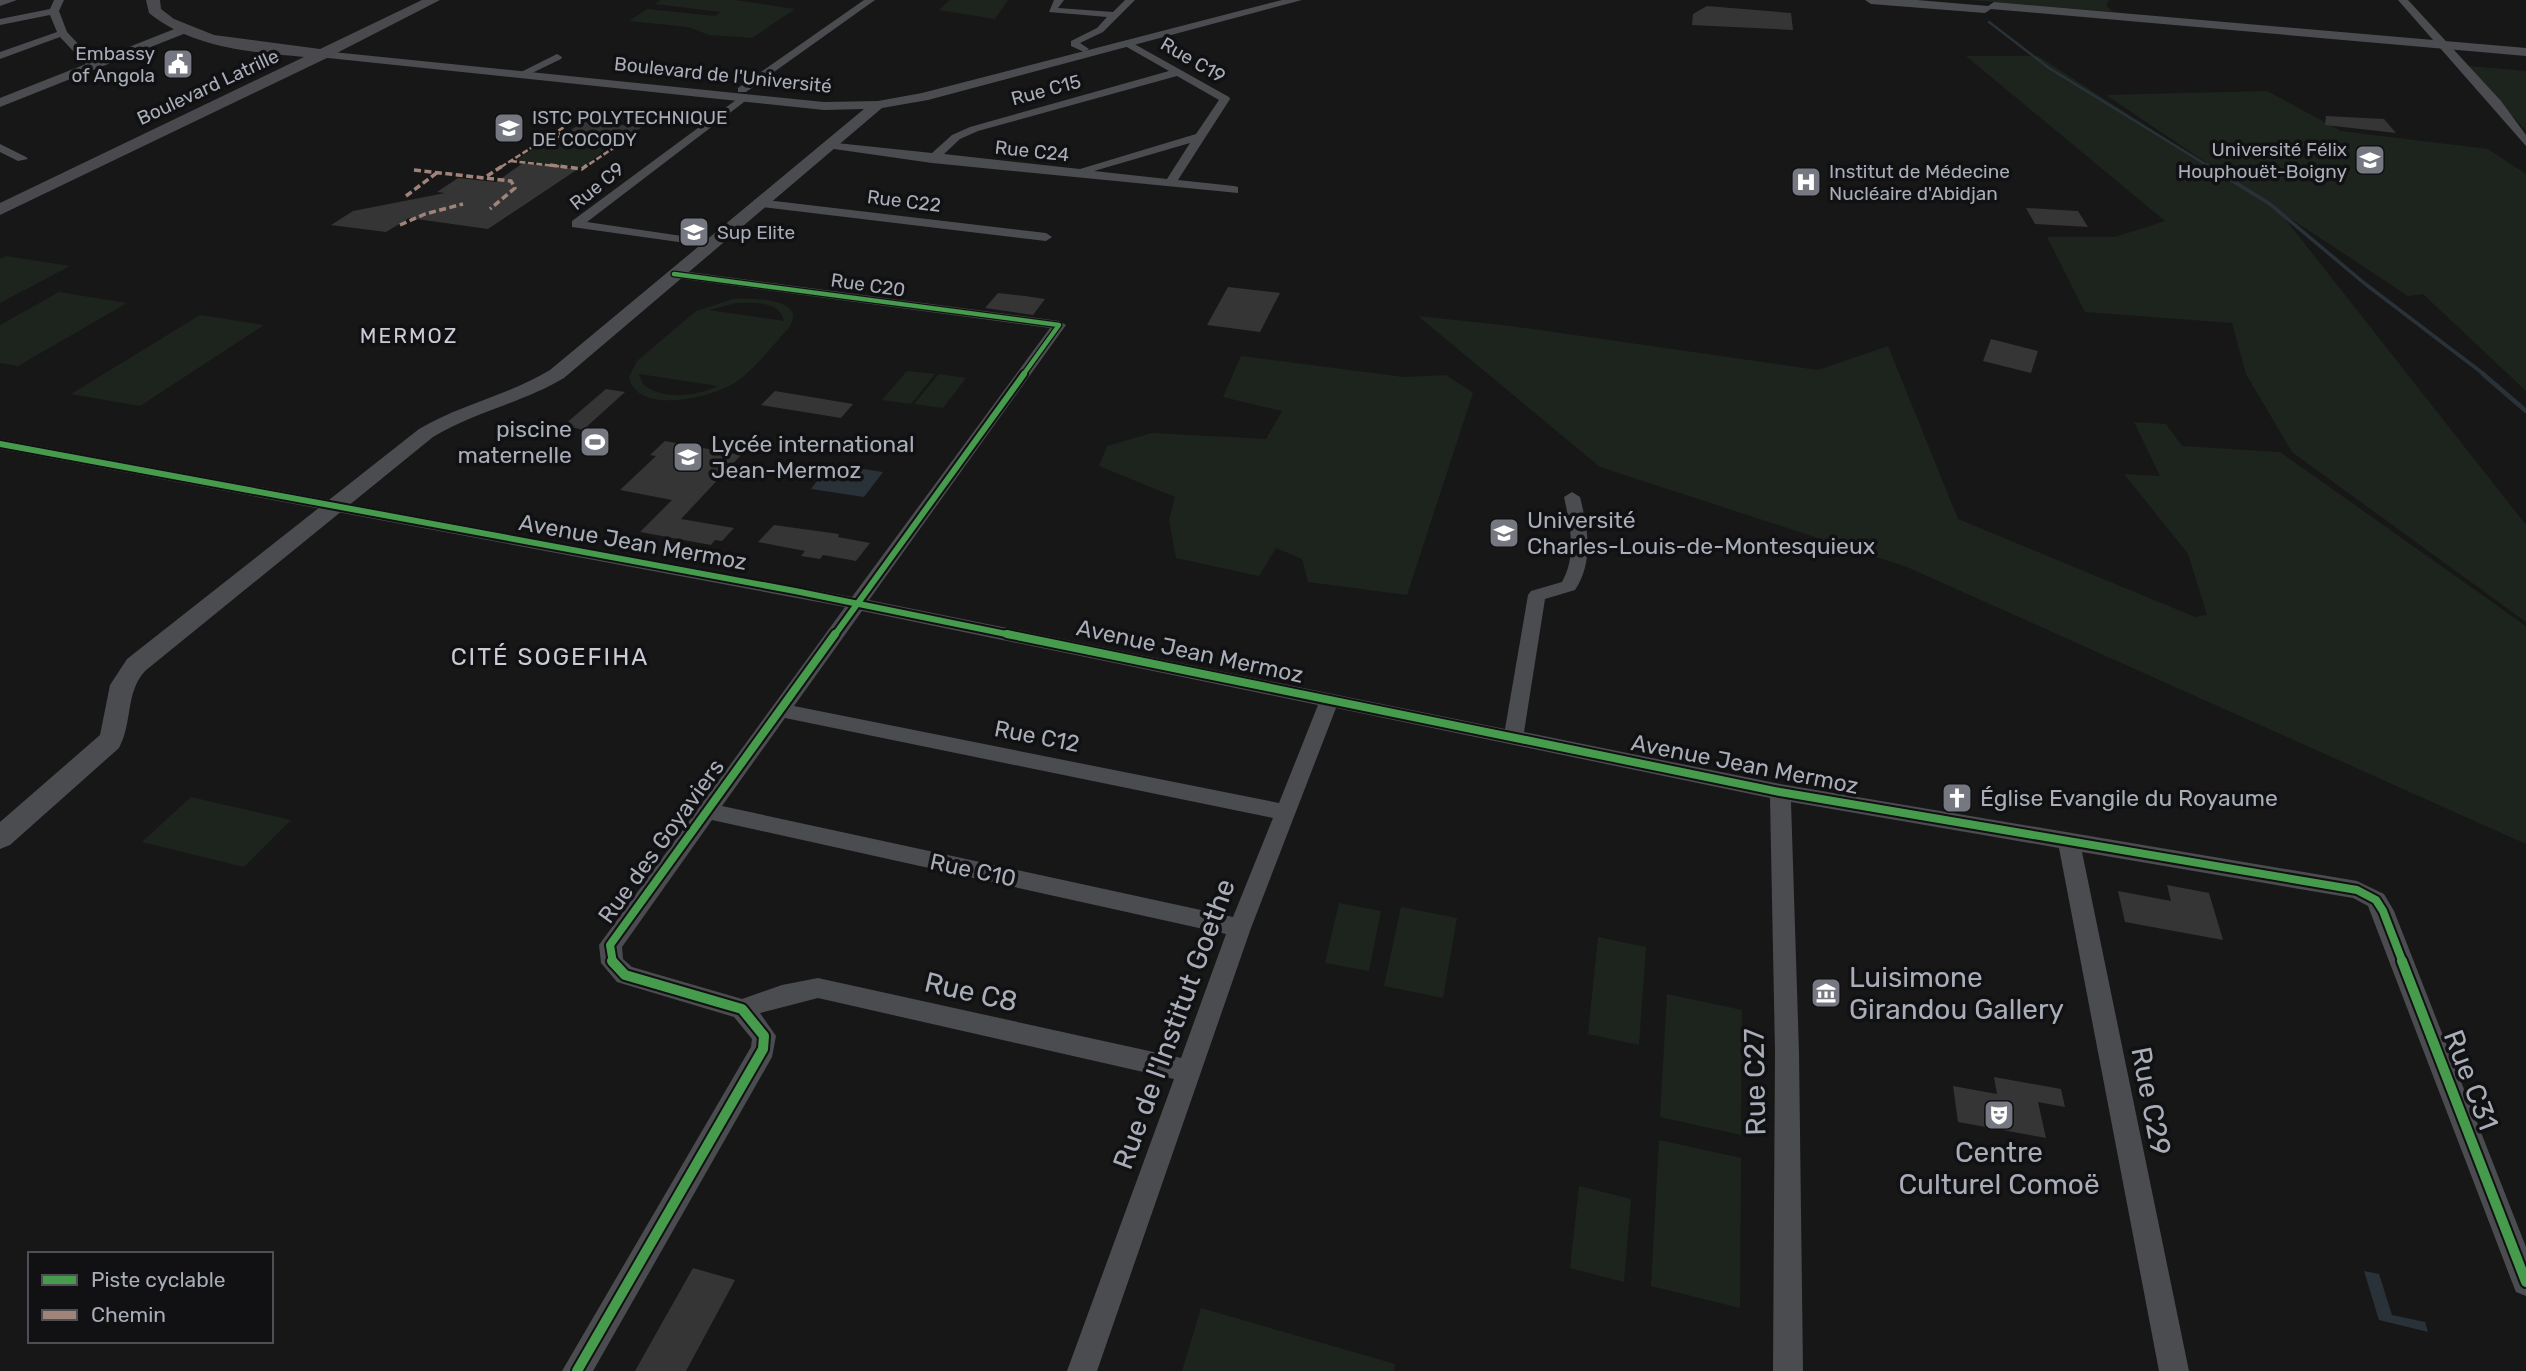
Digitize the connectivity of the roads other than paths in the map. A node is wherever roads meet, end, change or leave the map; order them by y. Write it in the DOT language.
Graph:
graph roads {
  1 [pos="12,0"];
  2 [pos="59,0"];
  3 [pos="153,0"];
  4 [pos="410,0"];
  5 [pos="433,0"];
  6 [pos="870,0"];
  7 [pos="1059,0"];
  8 [pos="1130,0"];
  9 [pos="1271,0"];
  10 [pos="1296,0"];
  11 [pos="1871,0"];
  12 [pos="1923,0"];
  13 [pos="2403,0"];
  14 [pos="1898,1"];
  15 [pos="0,2"];
  16 [pos="1985,7"];
  17 [pos="54,11"];
  18 [pos="1223,12"];
  19 [pos="183,14"];
  20 [pos="1116,15"];
  21 [pos="0,22"];
  22 [pos="182,30"];
  23 [pos="62,33"];
  24 [pos="351,42"];
  25 [pos="1129,44"];
  26 [pos="2446,46"];
  27 [pos="325,47"];
  28 [pos="1084,49"];
  29 [pos="298,51"];
  30 [pos="2526,53"];
  31 [pos="0,56"];
  32 [pos="93,66"];
  33 [pos="541,67"];
  34 [pos="1178,72"];
  35 [pos="743,94"];
  36 [pos="869,99"];
  37 [pos="0,103"];
  38 [pos="842,113"];
  39 [pos="1203,136"];
  40 [pos="829,143"];
  41 [pos="2526,143"];
  42 [pos="0,147"];
  43 [pos="22,159"];
  44 [pos="932,159"];
  45 [pos="1074,173"];
  46 [pos="1170,183"];
  47 [pos="1234,190"];
  48 [pos="0,198"];
  49 [pos="758,203"];
  50 [pos="0,210"];
  51 [pos="1046,237"];
  52 [pos="709,244"];
  53 [pos="674,274"];
  54 [pos="1059,325"];
  55 [pos="0,444"];
  56 [pos="1572,497"];
  57 [pos="333,506"];
  58 [pos="858,604"];
  59 [pos="1330,701"];
  60 [pos="781,710"];
  61 [pos="1513,738"];
  62 [pos="1780,792"];
  63 [pos="707,811"];
  64 [pos="1283,812"];
  65 [pos="0,838"];
  66 [pos="2069,842"];
  67 [pos="2371,896"];
  68 [pos="1240,928"];
  69 [pos="742,1009"];
  70 [pos="1188,1072"];
  71 [pos="2526,1282"];
  72 [pos="577,1371"];
  73 [pos="1082,1371"];
  74 [pos="1788,1371"];
  75 [pos="2174,1371"];
  1 -- 15 [label="street"];
  2 -- 17 [label="street"];
  3 -- 22 [label="main road, Boulevard de l'Université"];
  4 -- 27 [label="main road, Boulevard Latrille"];
  5 -- 24 [label="main road, Boulevard Latrille"];
  6 -- 35 [label="street"];
  7 -- 20 [label="street"];
  8 -- 20 [label="street"];
  9 -- 18 [label="street, Boulevard de l'Université"];
  10 -- 18 [label="street, Boulevard de l'Université"];
  11 -- 14 [label="street"];
  12 -- 16 [label="street"];
  13 -- 26 [label="street"];
  14 -- 16 [label="street"];
  16 -- 26 [label="street"];
  17 -- 21 [label="street"];
  17 -- 23 [label="street"];
  18 -- 25 [label="street, Boulevard de l'Université"];
  18 -- 28 [label="street, Boulevard de l'Université"];
  19 -- 27 [label="main road, Boulevard de l'Université"];
  20 -- 28 [label="street"];
  22 -- 29 [label="main road, Boulevard de l'Université"];
  22 -- 32 [label="street"];
  23 -- 31 [label="street"];
  23 -- 32 [label="street"];
  24 -- 27 [label="main road, Boulevard Latrille"];
  24 -- 33 [label="street, Boulevard de l'Université"];
  25 -- 34 [label="street, Rue C19"];
  25 -- 36 [label="street, Boulevard de l'Université"];
  26 -- 30 [label="street"];
  26 -- 41 [label="street"];
  27 -- 29 [label="main road, Boulevard de l'Université"];
  27 -- 33 [label="street, Boulevard de l'Université"];
  27 -- 50 [label="main road, Boulevard Latrille"];
  28 -- 36 [label="street, Boulevard de l'Université"];
  29 -- 48 [label="main road, Boulevard Latrille"];
  32 -- 37 [label="street"];
  33 -- 35 [label="street, Boulevard de l'Université"];
  34 -- 39 [label="street, Rue C19"];
  34 -- 44 [label="street, Rue C15"];
  35 -- 36 [label="street, Boulevard de l'Université"];
  35 -- 38 [label="street, Boulevard de l'Université"];
  35 -- 52 [label="street, Rue C9"];
  36 -- 38 [label="street, Boulevard de l'Université"];
  36 -- 38 [label="street"];
  36 -- 40 [label="street"];
  38 -- 40 [label="street"];
  39 -- 45 [label="street"];
  39 -- 46 [label="street, Rue C19"];
  40 -- 44 [label="street, Rue C24"];
  40 -- 49 [label="street"];
  42 -- 43 [label="street"];
  44 -- 45 [label="street, Rue C24"];
  45 -- 46 [label="street, Rue C24"];
  46 -- 47 [label="street, Rue C24"];
  49 -- 51 [label="street, Rue C22"];
  49 -- 52 [label="street"];
  52 -- 53 [label="street"];
  53 -- 54 [label="street, Rue C20"];
  53 -- 57 [label="street"];
  54 -- 58 [label="street, Rue des Goyaviers"];
  55 -- 57 [label="street, Avenue Jean Mermoz"];
  56 -- 61 [label="street"];
  57 -- 58 [label="street, Avenue Jean Mermoz"];
  57 -- 65 [label="street"];
  58 -- 59 [label="street, Avenue Jean Mermoz"];
  58 -- 60 [label="street, Rue des Goyaviers"];
  59 -- 61 [label="street, Avenue Jean Mermoz"];
  59 -- 64 [label="street, Rue de l'Institut Goethe"];
  60 -- 63 [label="street, Rue des Goyaviers"];
  60 -- 64 [label="street, Rue C12"];
  61 -- 62 [label="street, Avenue Jean Mermoz"];
  62 -- 66 [label="street, Avenue Jean Mermoz"];
  62 -- 74 [label="street, Rue C27"];
  63 -- 68 [label="street, Rue C10"];
  63 -- 69 [label="street, Rue des Goyaviers"];
  64 -- 68 [label="street, Rue de l'Institut Goethe"];
  66 -- 67 [label="street, Avenue Jean Mermoz"];
  66 -- 75 [label="street, Rue C29"];
  67 -- 71 [label="street, Rue C31"];
  68 -- 70 [label="street, Rue de l'Institut Goethe"];
  69 -- 70 [label="street, Rue C8"];
  69 -- 72 [label="street"];
  70 -- 73 [label="street, Rue de l'Institut Goethe"];
}
